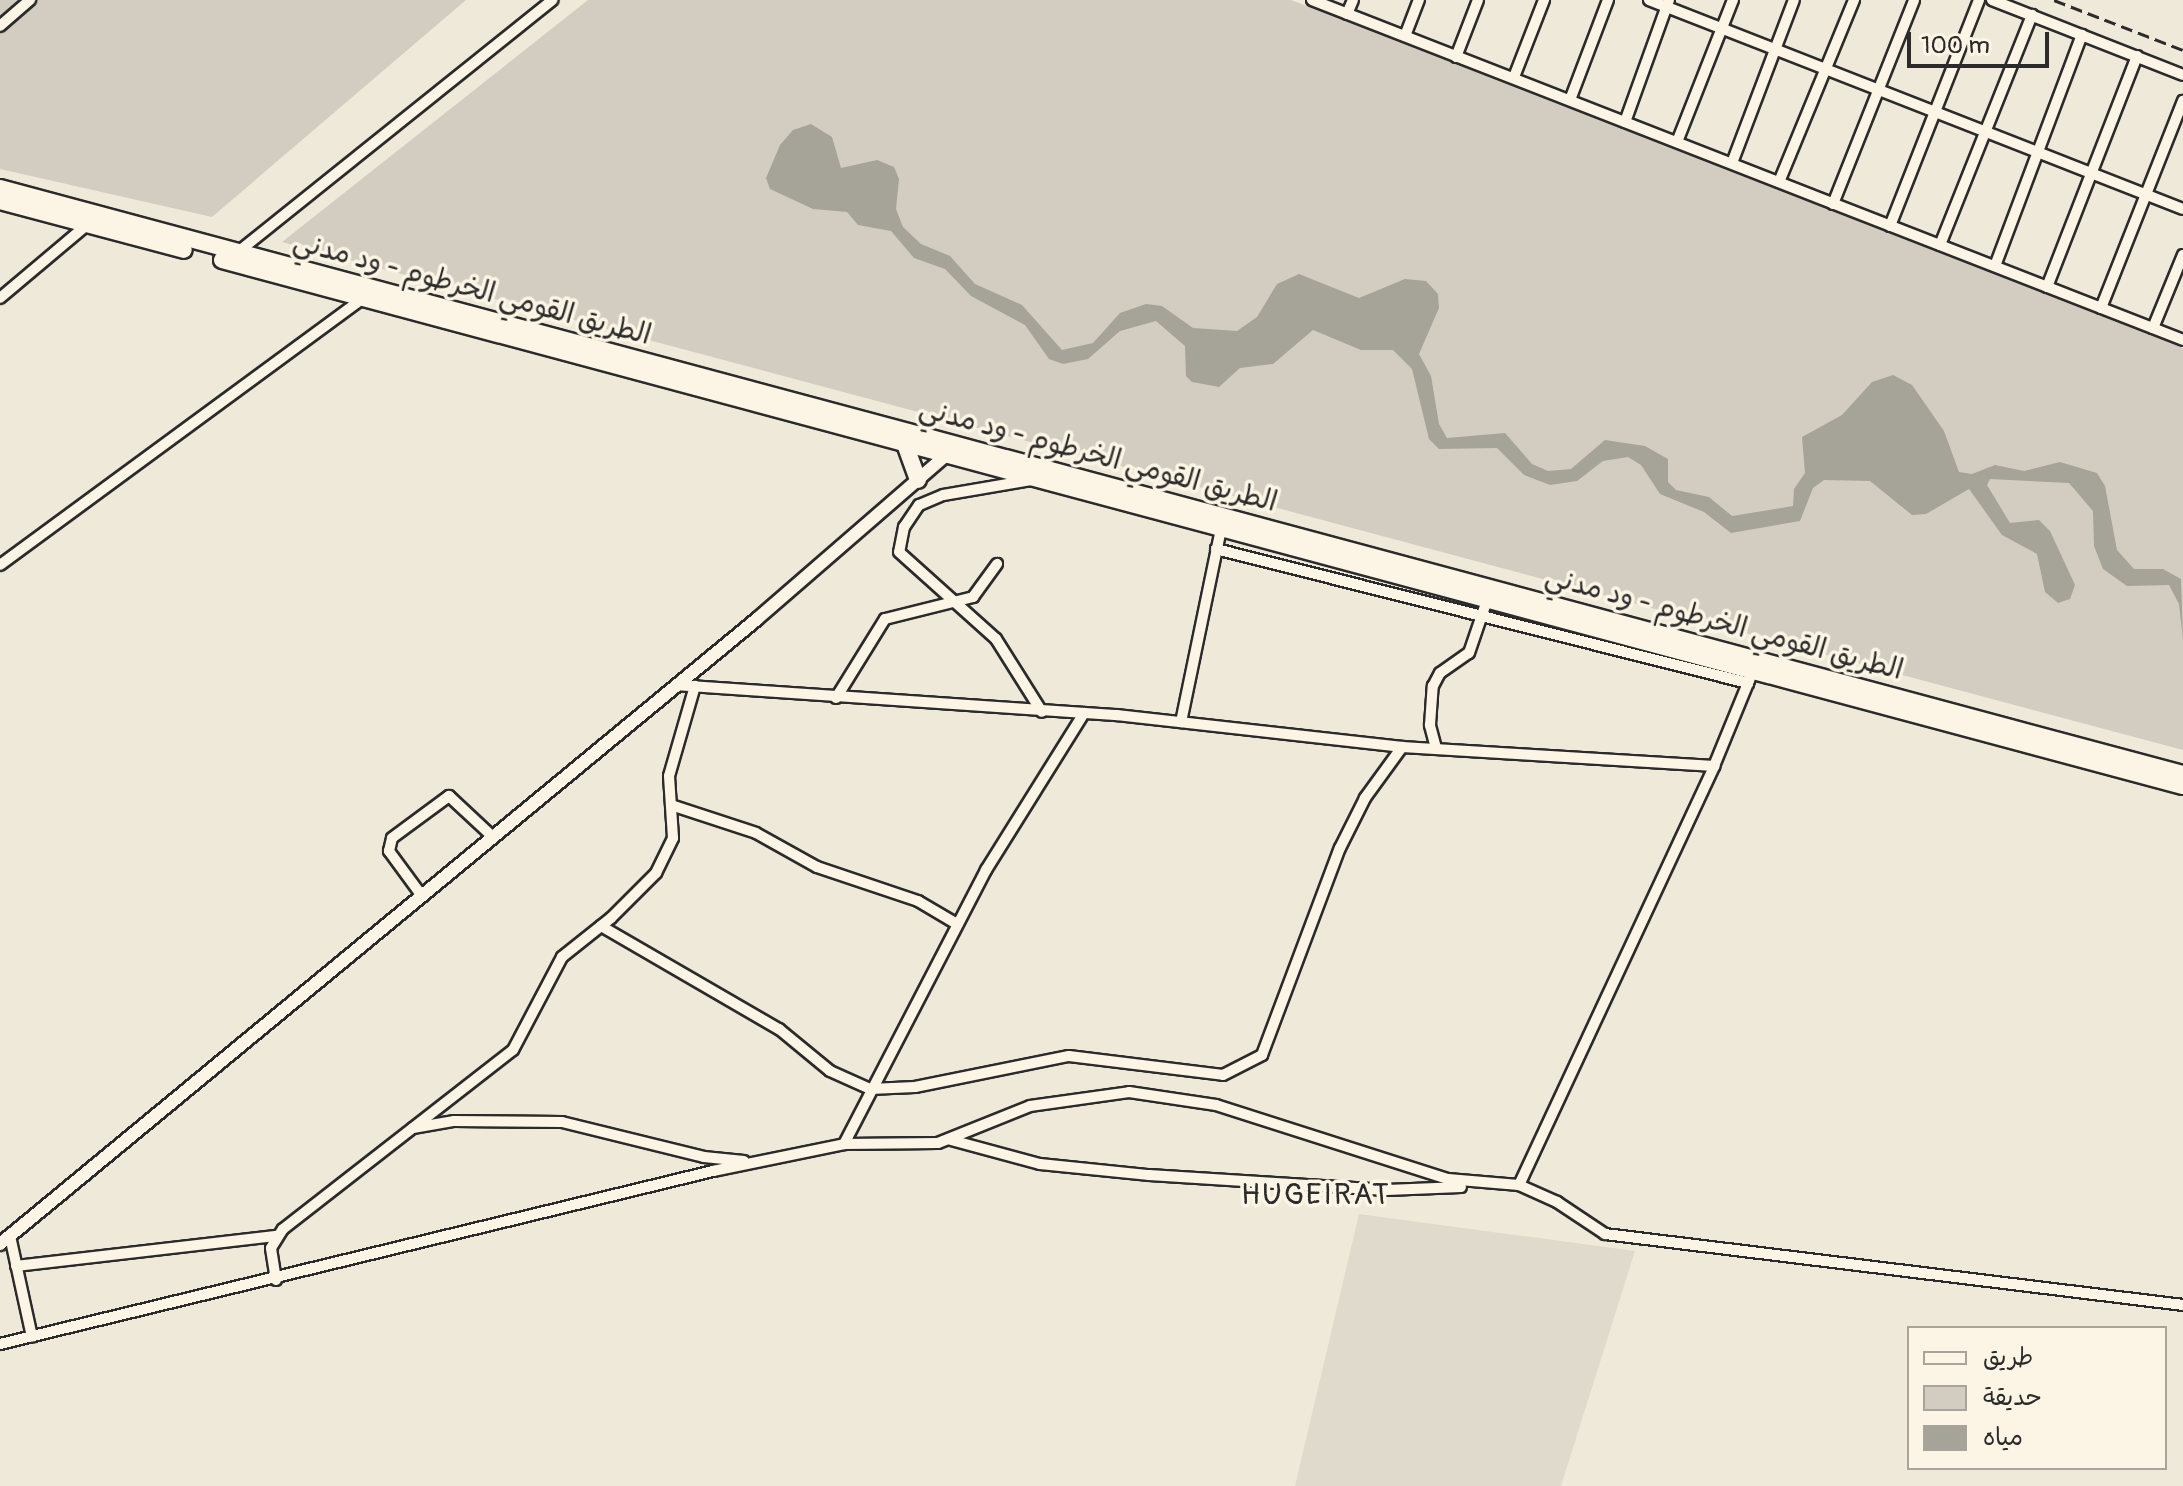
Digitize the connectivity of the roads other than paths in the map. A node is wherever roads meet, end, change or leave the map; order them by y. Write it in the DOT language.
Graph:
graph roads {
  1 [pos="30,0"];
  2 [pos="552,0"];
  3 [pos="1312,0"];
  4 [pos="1353,0"];
  5 [pos="1419,0"];
  6 [pos="1478,0"];
  7 [pos="1544,0"];
  8 [pos="1608,0"];
  9 [pos="1649,0"];
  10 [pos="1733,0"];
  11 [pos="1794,0"];
  12 [pos="1854,0"];
  13 [pos="1914,0"];
  14 [pos="1979,0"];
  15 [pos="1992,0"];
  16 [pos="1668,3"];
  17 [pos="1347,14"];
  18 [pos="2032,15"];
  19 [pos="0,26"];
  20 [pos="1721,30"];
  21 [pos="2082,35"];
  22 [pos="1405,36"];
  23 [pos="1776,49"];
  24 [pos="2137,56"];
  25 [pos="1456,57"];
  26 [pos="1828,69"];
  27 [pos="2183,75"];
  28 [pos="1514,77"];
  29 [pos="1880,92"];
  30 [pos="1570,100"];
  31 [pos="2183,101"];
  32 [pos="1933,111"];
  33 [pos="1625,122"];
  34 [pos="1985,131"];
  35 [pos="1677,142"];
  36 [pos="2039,152"];
  37 [pos="1732,163"];
  38 [pos="2091,173"];
  39 [pos="1779,182"];
  40 [pos="0,188"];
  41 [pos="2145,194"];
  42 [pos="0,201"];
  43 [pos="1833,204"];
  44 [pos="2183,209"];
  45 [pos="91,220"];
  46 [pos="1890,226"];
  47 [pos="264,232"];
  48 [pos="1940,245"];
  49 [pos="238,253"];
  50 [pos="2183,255"];
  51 [pos="266,260"];
  52 [pos="1995,266"];
  53 [pos="2047,287"];
  54 [pos="0,298"];
  55 [pos="361,300"];
  56 [pos="2101,308"];
  57 [pos="2153,328"];
  58 [pos="2183,340"];
  59 [pos="905,444"];
  60 [pos="951,450"];
  61 [pos="1036,479"];
  62 [pos="918,480"];
  63 [pos="1221,529"];
  64 [pos="1216,549"];
  65 [pos="997,564"];
  66 [pos="0,565"];
  67 [pos="1487,600"];
  68 [pos="959,602"];
  69 [pos="1480,618"];
  70 [pos="1753,672"];
  71 [pos="676,685"];
  72 [pos="695,686"];
  73 [pos="836,698"];
  74 [pos="1042,712"];
  75 [pos="1084,713"];
  76 [pos="1181,722"];
  77 [pos="1402,747"];
  78 [pos="1436,748"];
  79 [pos="1714,766"];
  80 [pos="2183,774"];
  81 [pos="2183,786"];
  82 [pos="674,806"];
  83 [pos="493,837"];
  84 [pos="422,896"];
  85 [pos="957,924"];
  86 [pos="601,926"];
  87 [pos="870,1089"];
  88 [pos="411,1128"];
  89 [pos="951,1140"];
  90 [pos="844,1144"];
  91 [pos="754,1162"];
  92 [pos="1519,1185"];
  93 [pos="1483,1186"];
  94 [pos="277,1236"];
  95 [pos="5,1240"];
  96 [pos="16,1266"];
  97 [pos="276,1280"];
  98 [pos="2183,1305"];
  99 [pos="32,1337"];
  100 [pos="0,1344"];
  1 -- 19 [label="street"];
  2 -- 47 [label="street"];
  3 -- 17 [label="street"];
  4 -- 17 [label="street"];
  5 -- 22 [label="street"];
  6 -- 25 [label="street"];
  7 -- 28 [label="street"];
  8 -- 30 [label="street"];
  9 -- 16 [label="street"];
  10 -- 20 [label="street"];
  11 -- 23 [label="street"];
  12 -- 26 [label="street"];
  13 -- 29 [label="street"];
  14 -- 32 [label="street"];
  15 -- 18 [label="street"];
  16 -- 20 [label="street"];
  16 -- 33 [label="street"];
  17 -- 22 [label="street"];
  18 -- 21 [label="street"];
  18 -- 34 [label="street"];
  20 -- 23 [label="street"];
  20 -- 35 [label="street"];
  21 -- 24 [label="street"];
  21 -- 36 [label="street"];
  22 -- 25 [label="street"];
  23 -- 26 [label="street"];
  23 -- 37 [label="street"];
  24 -- 27 [label="street"];
  24 -- 38 [label="street"];
  25 -- 28 [label="street"];
  26 -- 29 [label="street"];
  26 -- 39 [label="street"];
  28 -- 30 [label="street"];
  29 -- 32 [label="street"];
  29 -- 43 [label="street"];
  30 -- 33 [label="street"];
  31 -- 41 [label="street"];
  32 -- 34 [label="street"];
  32 -- 46 [label="street"];
  33 -- 35 [label="street"];
  34 -- 36 [label="street"];
  34 -- 48 [label="street"];
  35 -- 37 [label="street"];
  36 -- 38 [label="street"];
  36 -- 52 [label="street"];
  37 -- 39 [label="street"];
  38 -- 41 [label="street"];
  38 -- 53 [label="street"];
  39 -- 43 [label="street"];
  40 -- 45 [label="highway, الطريق القومي الخرطوم - ود مدني"];
  41 -- 44 [label="street"];
  41 -- 56 [label="street"];
  42 -- 45 [label="highway, الطريق القومي الخرطوم - ود مدني"];
  43 -- 46 [label="street"];
  45 -- 49 [label="highway, الطريق القومي الخرطوم - ود مدني"];
  45 -- 54 [label="street"];
  45 -- 55 [label="highway, الطريق القومي الخرطوم - ود مدني"];
  46 -- 48 [label="street"];
  47 -- 49 [label="street"];
  47 -- 51 [label="street"];
  48 -- 52 [label="street"];
  49 -- 51 [label="highway, الطريق القومي الخرطوم - ود مدني"];
  50 -- 57 [label="street"];
  51 -- 60 [label="highway, الطريق القومي الخرطوم - ود مدني"];
  52 -- 53 [label="street"];
  53 -- 56 [label="street"];
  55 -- 59 [label="highway, الطريق القومي الخرطوم - ود مدني"];
  55 -- 66 [label="street"];
  56 -- 57 [label="street"];
  57 -- 58 [label="street"];
  59 -- 60 [label="highway, الطريق القومي الخرطوم - ود مدني"];
  59 -- 62 [label="highway"];
  60 -- 61 [label="highway, الطريق القومي الخرطوم - ود مدني"];
  60 -- 62 [label="street"];
  60 -- 70 [label="highway, الطريق القومي الخرطوم - ود مدني"];
  61 -- 63 [label="highway, الطريق القومي الخرطوم - ود مدني"];
  61 -- 68 [label="street"];
  62 -- 71 [label="street"];
  63 -- 64 [label="street"];
  63 -- 67 [label="highway, الطريق القومي الخرطوم - ود مدني"];
  64 -- 69 [label="street"];
  64 -- 76 [label="street"];
  65 -- 68 [label="street"];
  67 -- 69 [label="street"];
  67 -- 70 [label="highway, الطريق القومي الخرطوم - ود مدني"];
  68 -- 73 [label="street"];
  68 -- 74 [label="street"];
  69 -- 70 [label="street"];
  69 -- 78 [label="street"];
  70 -- 79 [label="street"];
  70 -- 80 [label="highway, الطريق القومي الخرطوم - ود مدني"];
  70 -- 81 [label="highway, الطريق القومي الخرطوم - ود مدني"];
  71 -- 72 [label="street"];
  71 -- 83 [label="street"];
  72 -- 73 [label="street"];
  72 -- 82 [label="street"];
  73 -- 74 [label="street"];
  74 -- 75 [label="street"];
  75 -- 76 [label="street"];
  75 -- 85 [label="street"];
  76 -- 77 [label="street"];
  77 -- 78 [label="street"];
  77 -- 87 [label="street"];
  78 -- 79 [label="street"];
  79 -- 92 [label="street"];
  82 -- 85 [label="street"];
  82 -- 86 [label="street"];
  83 -- 84 [label="street"];
  83 -- 84 [label="street"];
  84 -- 95 [label="street"];
  85 -- 87 [label="street"];
  86 -- 87 [label="street"];
  86 -- 88 [label="street"];
  87 -- 90 [label="street"];
  88 -- 91 [label="street"];
  88 -- 94 [label="street"];
  89 -- 90 [label="street"];
  89 -- 93 [label="street"];
  89 -- 93 [label="street"];
  90 -- 91 [label="street"];
  91 -- 97 [label="street"];
  92 -- 93 [label="street"];
  92 -- 98 [label="street"];
  94 -- 96 [label="street"];
  94 -- 97 [label="street"];
  95 -- 96 [label="street"];
  96 -- 99 [label="street"];
  97 -- 99 [label="street"];
  99 -- 100 [label="street"];
}
